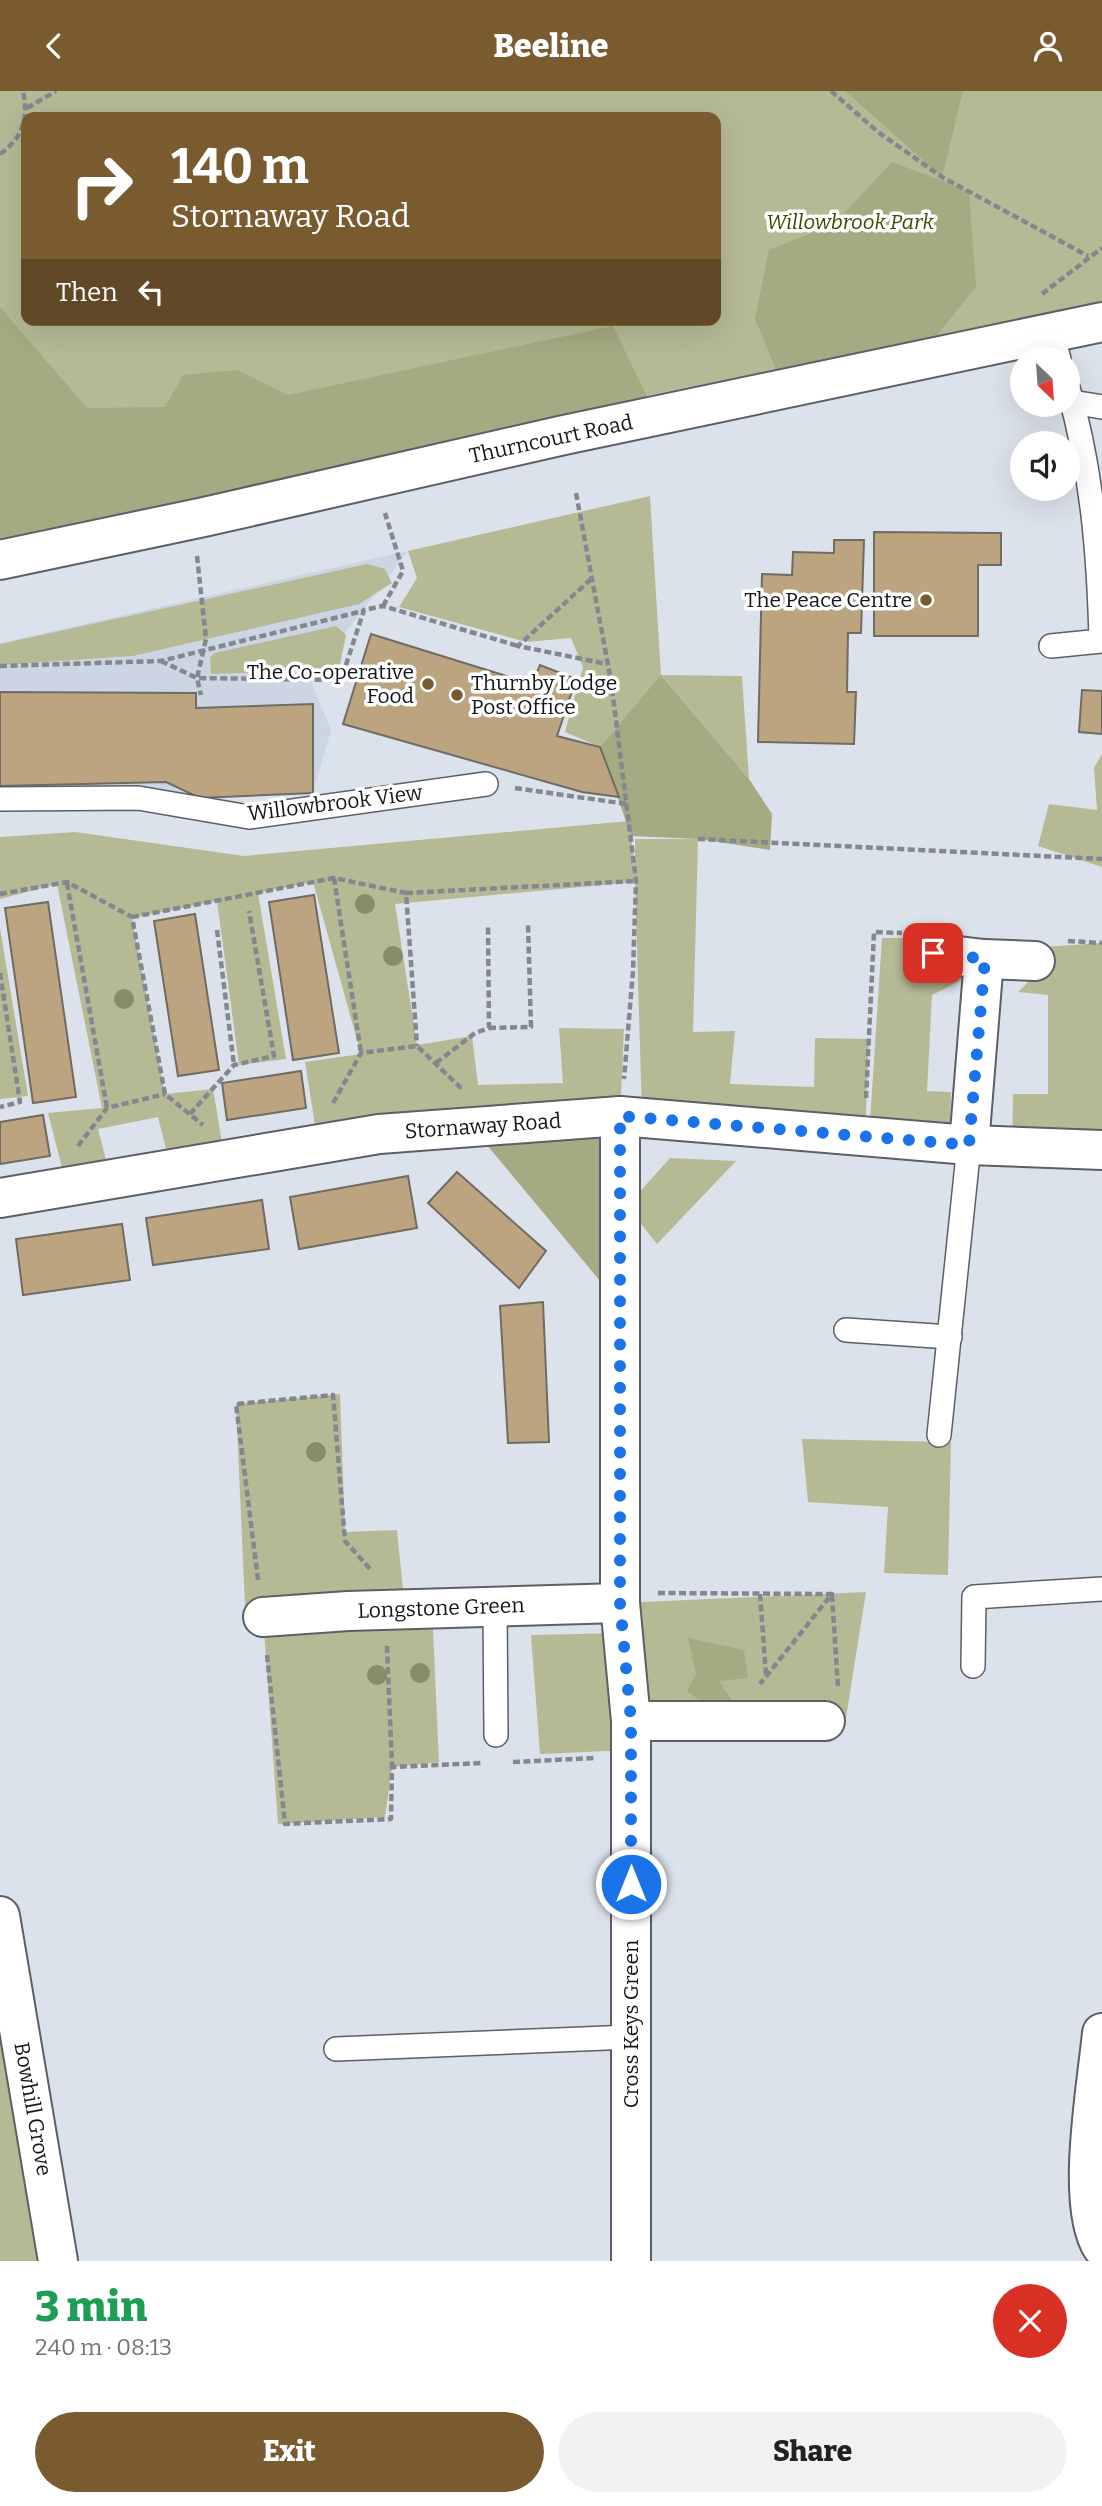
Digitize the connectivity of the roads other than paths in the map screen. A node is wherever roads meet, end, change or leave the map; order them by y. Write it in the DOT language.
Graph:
graph roads {
  1 [pos="1102,322"];
  2 [pos="1055,346"];
  3 [pos="1080,399"];
  4 [pos="1102,407"];
  5 [pos="1076,417"];
  6 [pos="0,560"];
  7 [pos="1051,646"];
  8 [pos="486,784"];
  9 [pos="0,799"];
  10 [pos="933,953"];
  11 [pos="985,959"];
  12 [pos="1035,961"];
  13 [pos="620,1116"];
  14 [pos="969,1145"];
  15 [pos="1102,1150"];
  16 [pos="0,1198"];
  17 [pos="846,1330"];
  18 [pos="950,1337"];
  19 [pos="939,1436"];
  20 [pos="1102,1589"];
  21 [pos="620,1598"];
  22 [pos="495,1607"];
  23 [pos="263,1617"];
  24 [pos="973,1666"];
  25 [pos="825,1721"];
  26 [pos="496,1735"];
  27 [pos="631,1739"];
  28 [pos="0,1916"];
  29 [pos="1102,2033"];
  30 [pos="631,2037"];
  31 [pos="10,2041"];
  32 [pos="336,2049"];
  33 [pos="1102,2247"];
  34 [pos="58,2261"];
  35 [pos="631,2261"];
  1 -- 2 [label="street, Thurncourt Road"];
  2 -- 6 [label="street, Thurncourt Road"];
  3 -- 4 [label="lane"];
  5 -- 7 [label="lane"];
  8 -- 9 [label="lane, Willowbrook View"];
  10 -- 11 [label="street"];
  11 -- 12 [label="street"];
  11 -- 14 [label="street"];
  13 -- 14 [label="street, Stornaway Road"];
  13 -- 16 [label="street, Stornaway Road"];
  13 -- 21 [label="street, Cross Keys Green"];
  14 -- 15 [label="street, Stornaway Road"];
  14 -- 18 [label="lane"];
  17 -- 18 [label="lane"];
  18 -- 19 [label="lane"];
  20 -- 24 [label="lane"];
  21 -- 22 [label="street, Longstone Green"];
  21 -- 27 [label="street, Cross Keys Green"];
  22 -- 23 [label="street, Longstone Green"];
  22 -- 26 [label="lane"];
  25 -- 27 [label="street"];
  27 -- 30 [label="street, Cross Keys Green"];
  28 -- 31 [label="street, Bowhill Grove"];
  29 -- 33 [label="street"];
  30 -- 32 [label="lane"];
  30 -- 35 [label="street, Cross Keys Green"];
  31 -- 34 [label="street, Bowhill Grove"];
}
